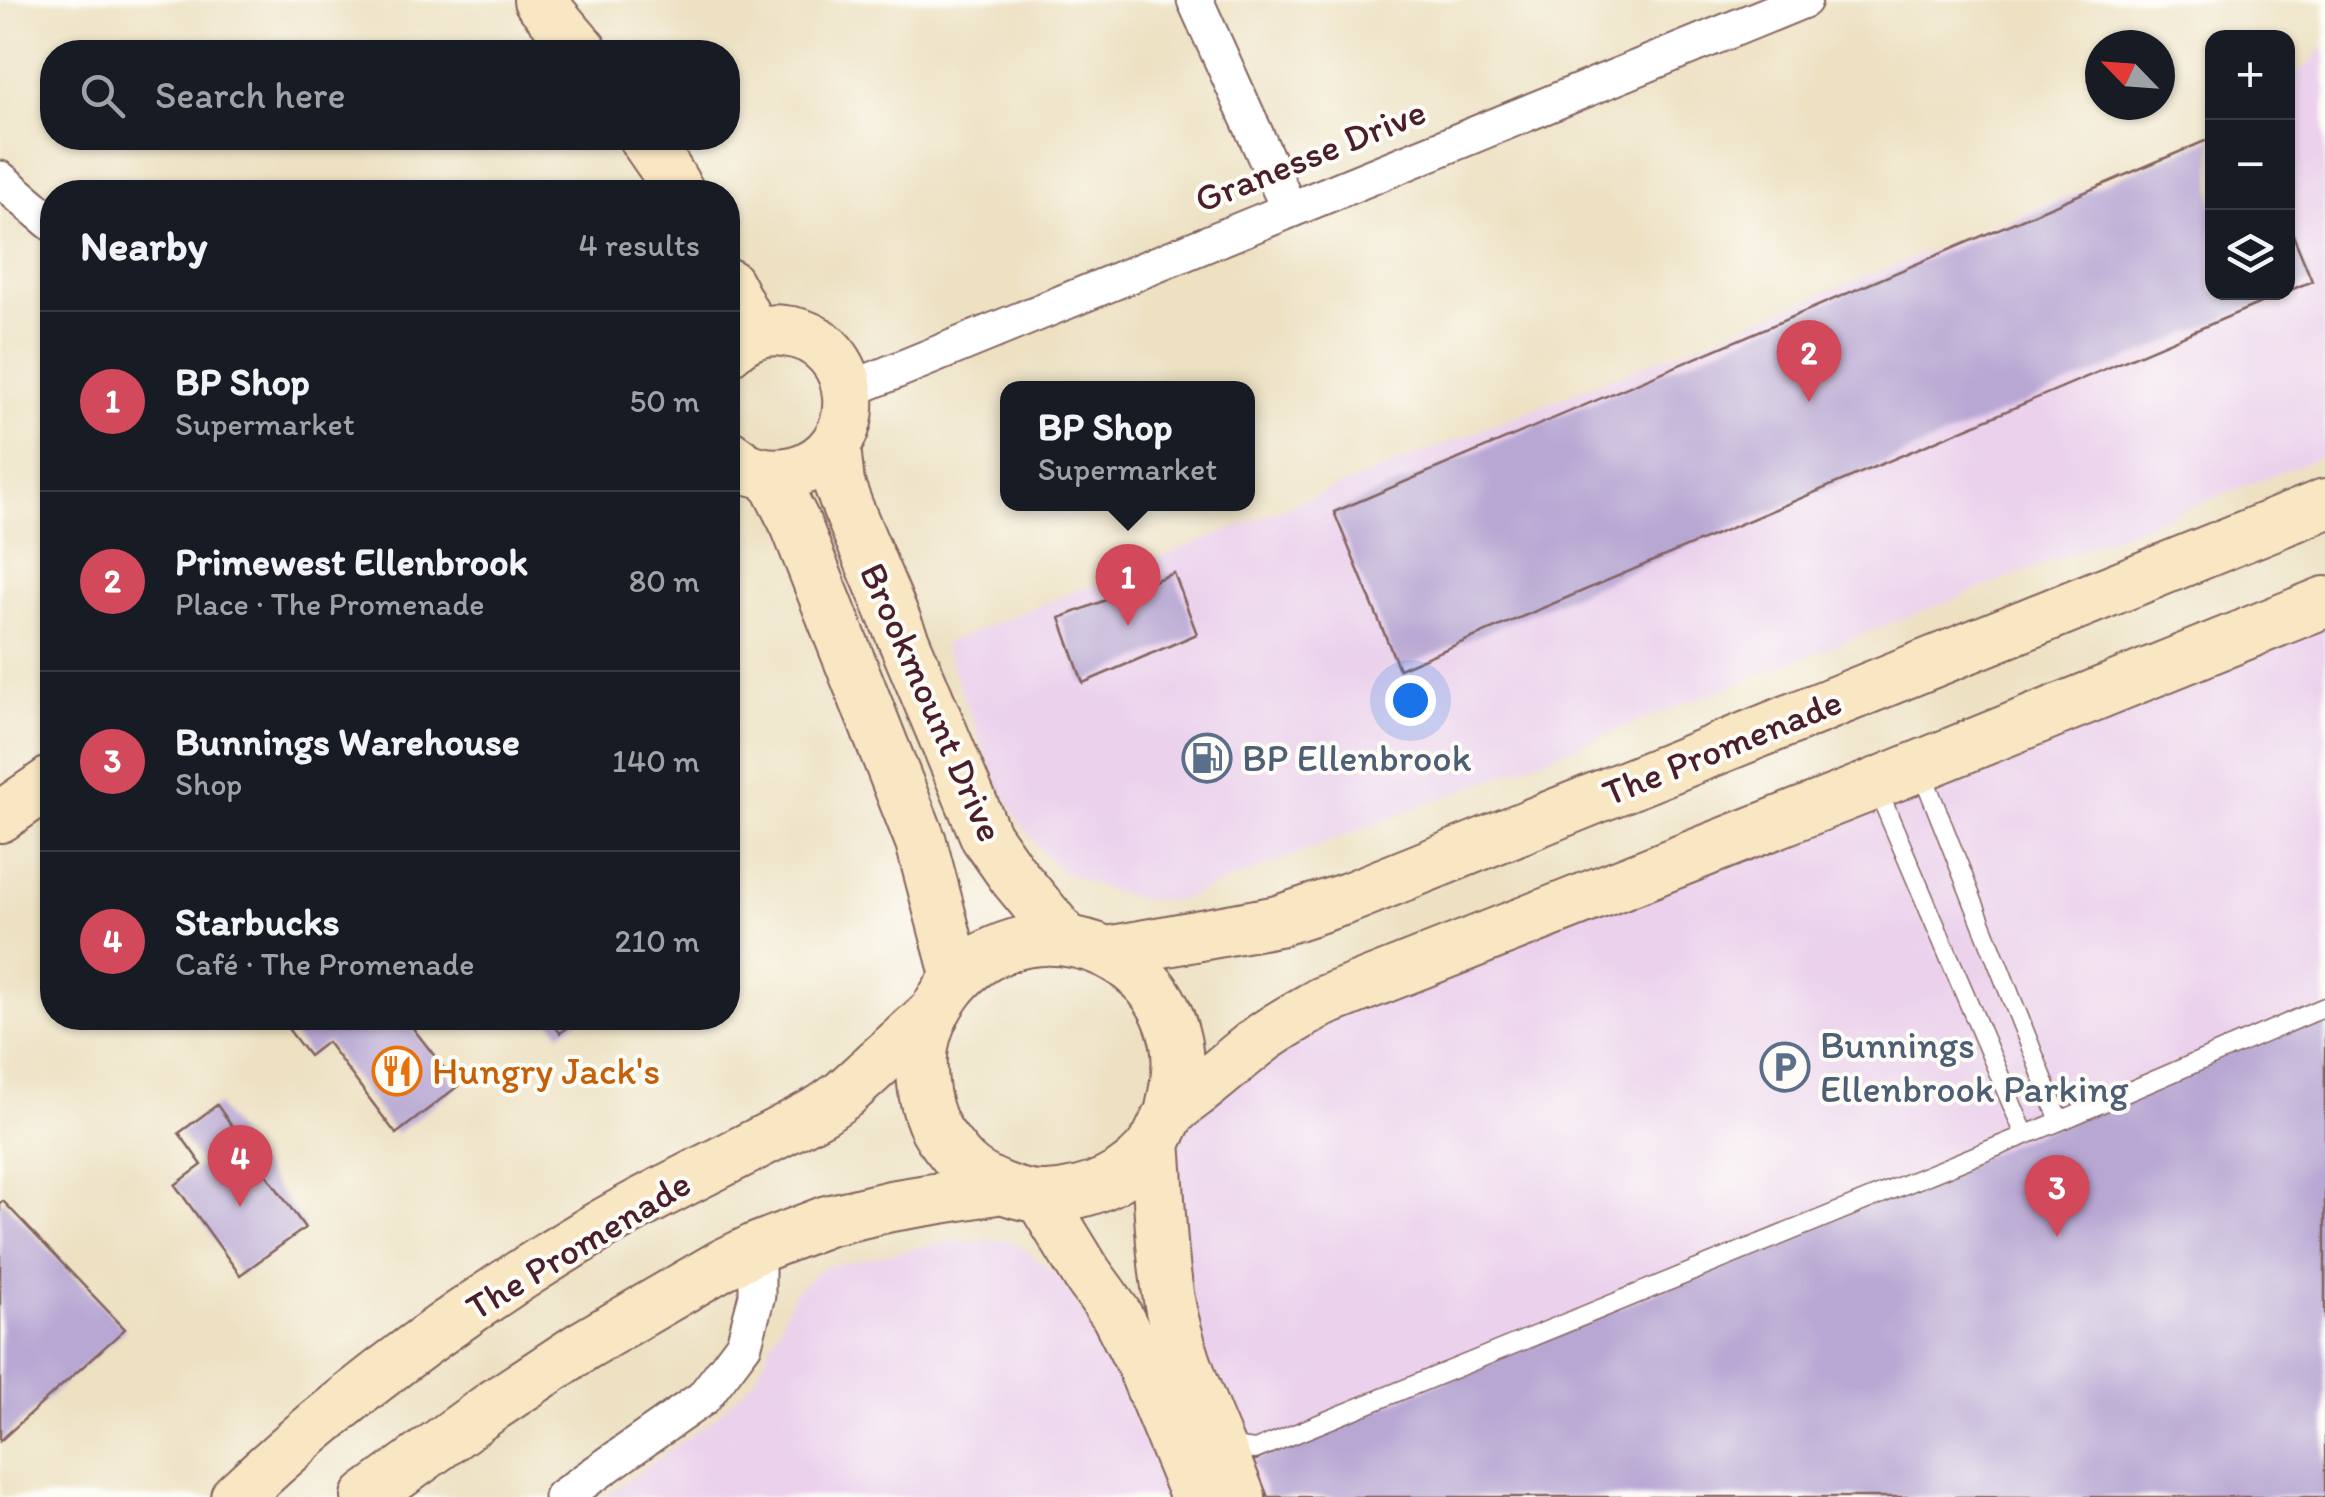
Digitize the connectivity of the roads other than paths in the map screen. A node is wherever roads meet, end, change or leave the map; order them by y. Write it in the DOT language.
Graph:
graph roads {
  1 [pos="539,0"];
  2 [pos="1195,0"];
  3 [pos="1783,4"];
  4 [pos="573,40"];
  5 [pos="652,150"];
  6 [pos="0,179"];
  7 [pos="671,180"];
  8 [pos="1289,210"];
  9 [pos="40,213"];
  10 [pos="741,342"];
  11 [pos="848,390"];
  12 [pos="835,446"];
  13 [pos="749,464"];
  14 [pos="2325,504"];
  15 [pos="2325,535"];
  16 [pos="2246,536"];
  17 [pos="2325,602"];
  18 [pos="1897,774"];
  19 [pos="40,789"];
  20 [pos="0,817"];
  21 [pos="1087,946"];
  22 [pos="945,996"];
  23 [pos="2325,1007"];
  24 [pos="2060,1121"];
  25 [pos="1162,1128"];
  26 [pos="2024,1135"];
  27 [pos="1021,1193"];
  28 [pos="756,1248"];
  29 [pos="1164,1417"];
  30 [pos="1220,1446"];
  31 [pos="236,1497"];
  32 [pos="367,1497"];
  33 [pos="562,1497"];
  34 [pos="1196,1497"];
  35 [pos="1240,1497"];
  1 -- 4 [label="main road"];
  2 -- 8 [label="street"];
  3 -- 8 [label="street, Granesse Drive"];
  5 -- 7 [label="main road"];
  6 -- 9 [label="street"];
  8 -- 11 [label="street, Granesse Drive"];
  10 -- 11 [label="main road"];
  11 -- 12 [label="main road"];
  12 -- 13 [label="main road"];
  12 -- 21 [label="main road, Brookmount Drive"];
  13 -- 22 [label="main road, Brookmount Drive"];
  14 -- 16 [label="main road, The Promenade"];
  15 -- 16 [label="street"];
  16 -- 21 [label="main road, The Promenade"];
  17 -- 18 [label="main road"];
  18 -- 24 [label="lane"];
  18 -- 25 [label="main road"];
  18 -- 26 [label="lane"];
  19 -- 20 [label="main road"];
  21 -- 22 [label="main road"];
  21 -- 25 [label="main road"];
  22 -- 27 [label="main road"];
  22 -- 31 [label="main road, The Promenade"];
  23 -- 24 [label="lane"];
  24 -- 26 [label="lane"];
  25 -- 27 [label="main road"];
  25 -- 30 [label="main road"];
  26 -- 30 [label="lane"];
  27 -- 28 [label="main road"];
  27 -- 29 [label="main road"];
  28 -- 32 [label="main road"];
  28 -- 33 [label="street"];
  29 -- 30 [label="main road"];
  29 -- 34 [label="main road"];
  30 -- 35 [label="main road"];
}
